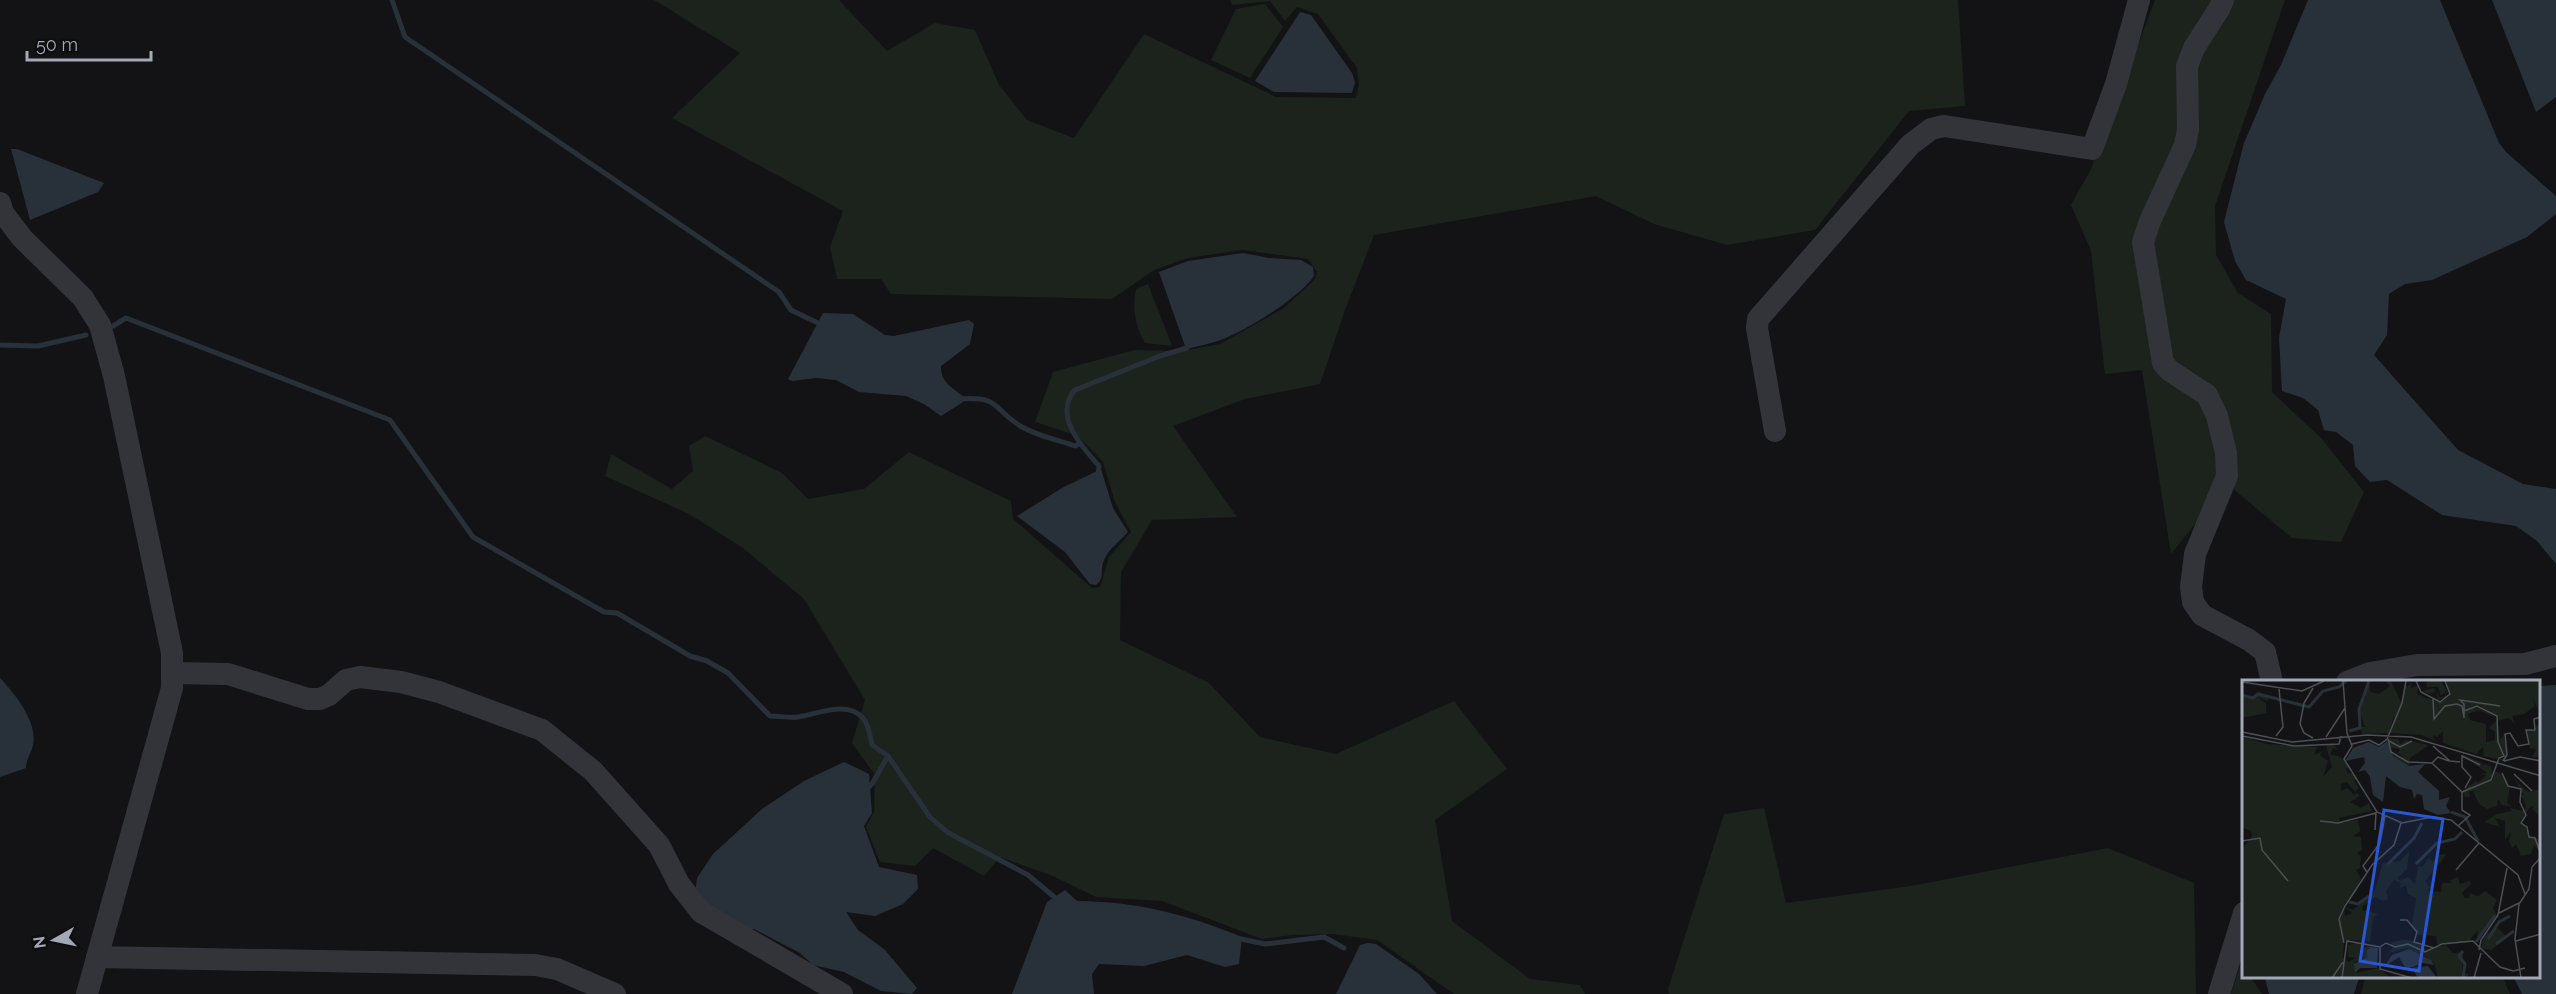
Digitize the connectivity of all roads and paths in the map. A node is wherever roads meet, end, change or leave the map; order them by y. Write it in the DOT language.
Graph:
graph roads {
  1 [pos="2139,0"];
  2 [pos="2223,0"];
  3 [pos="0,203"];
  4 [pos="1775,431"];
  5 [pos="2556,656"];
  6 [pos="173,674"];
  7 [pos="2272,680"];
  8 [pos="2352,680"];
  9 [pos="2242,919"];
  10 [pos="97,957"];
  11 [pos="87,994"];
  12 [pos="615,994"];
  13 [pos="842,994"];
  14 [pos="2219,994"];
  1 -- 4 [label="street"];
  2 -- 7 [label="street"];
  3 -- 6 [label="street"];
  5 -- 8 [label="street"];
  6 -- 10 [label="street"];
  6 -- 13 [label="street"];
  9 -- 14 [label="street"];
  10 -- 11 [label="street"];
  10 -- 12 [label="street"];
}
